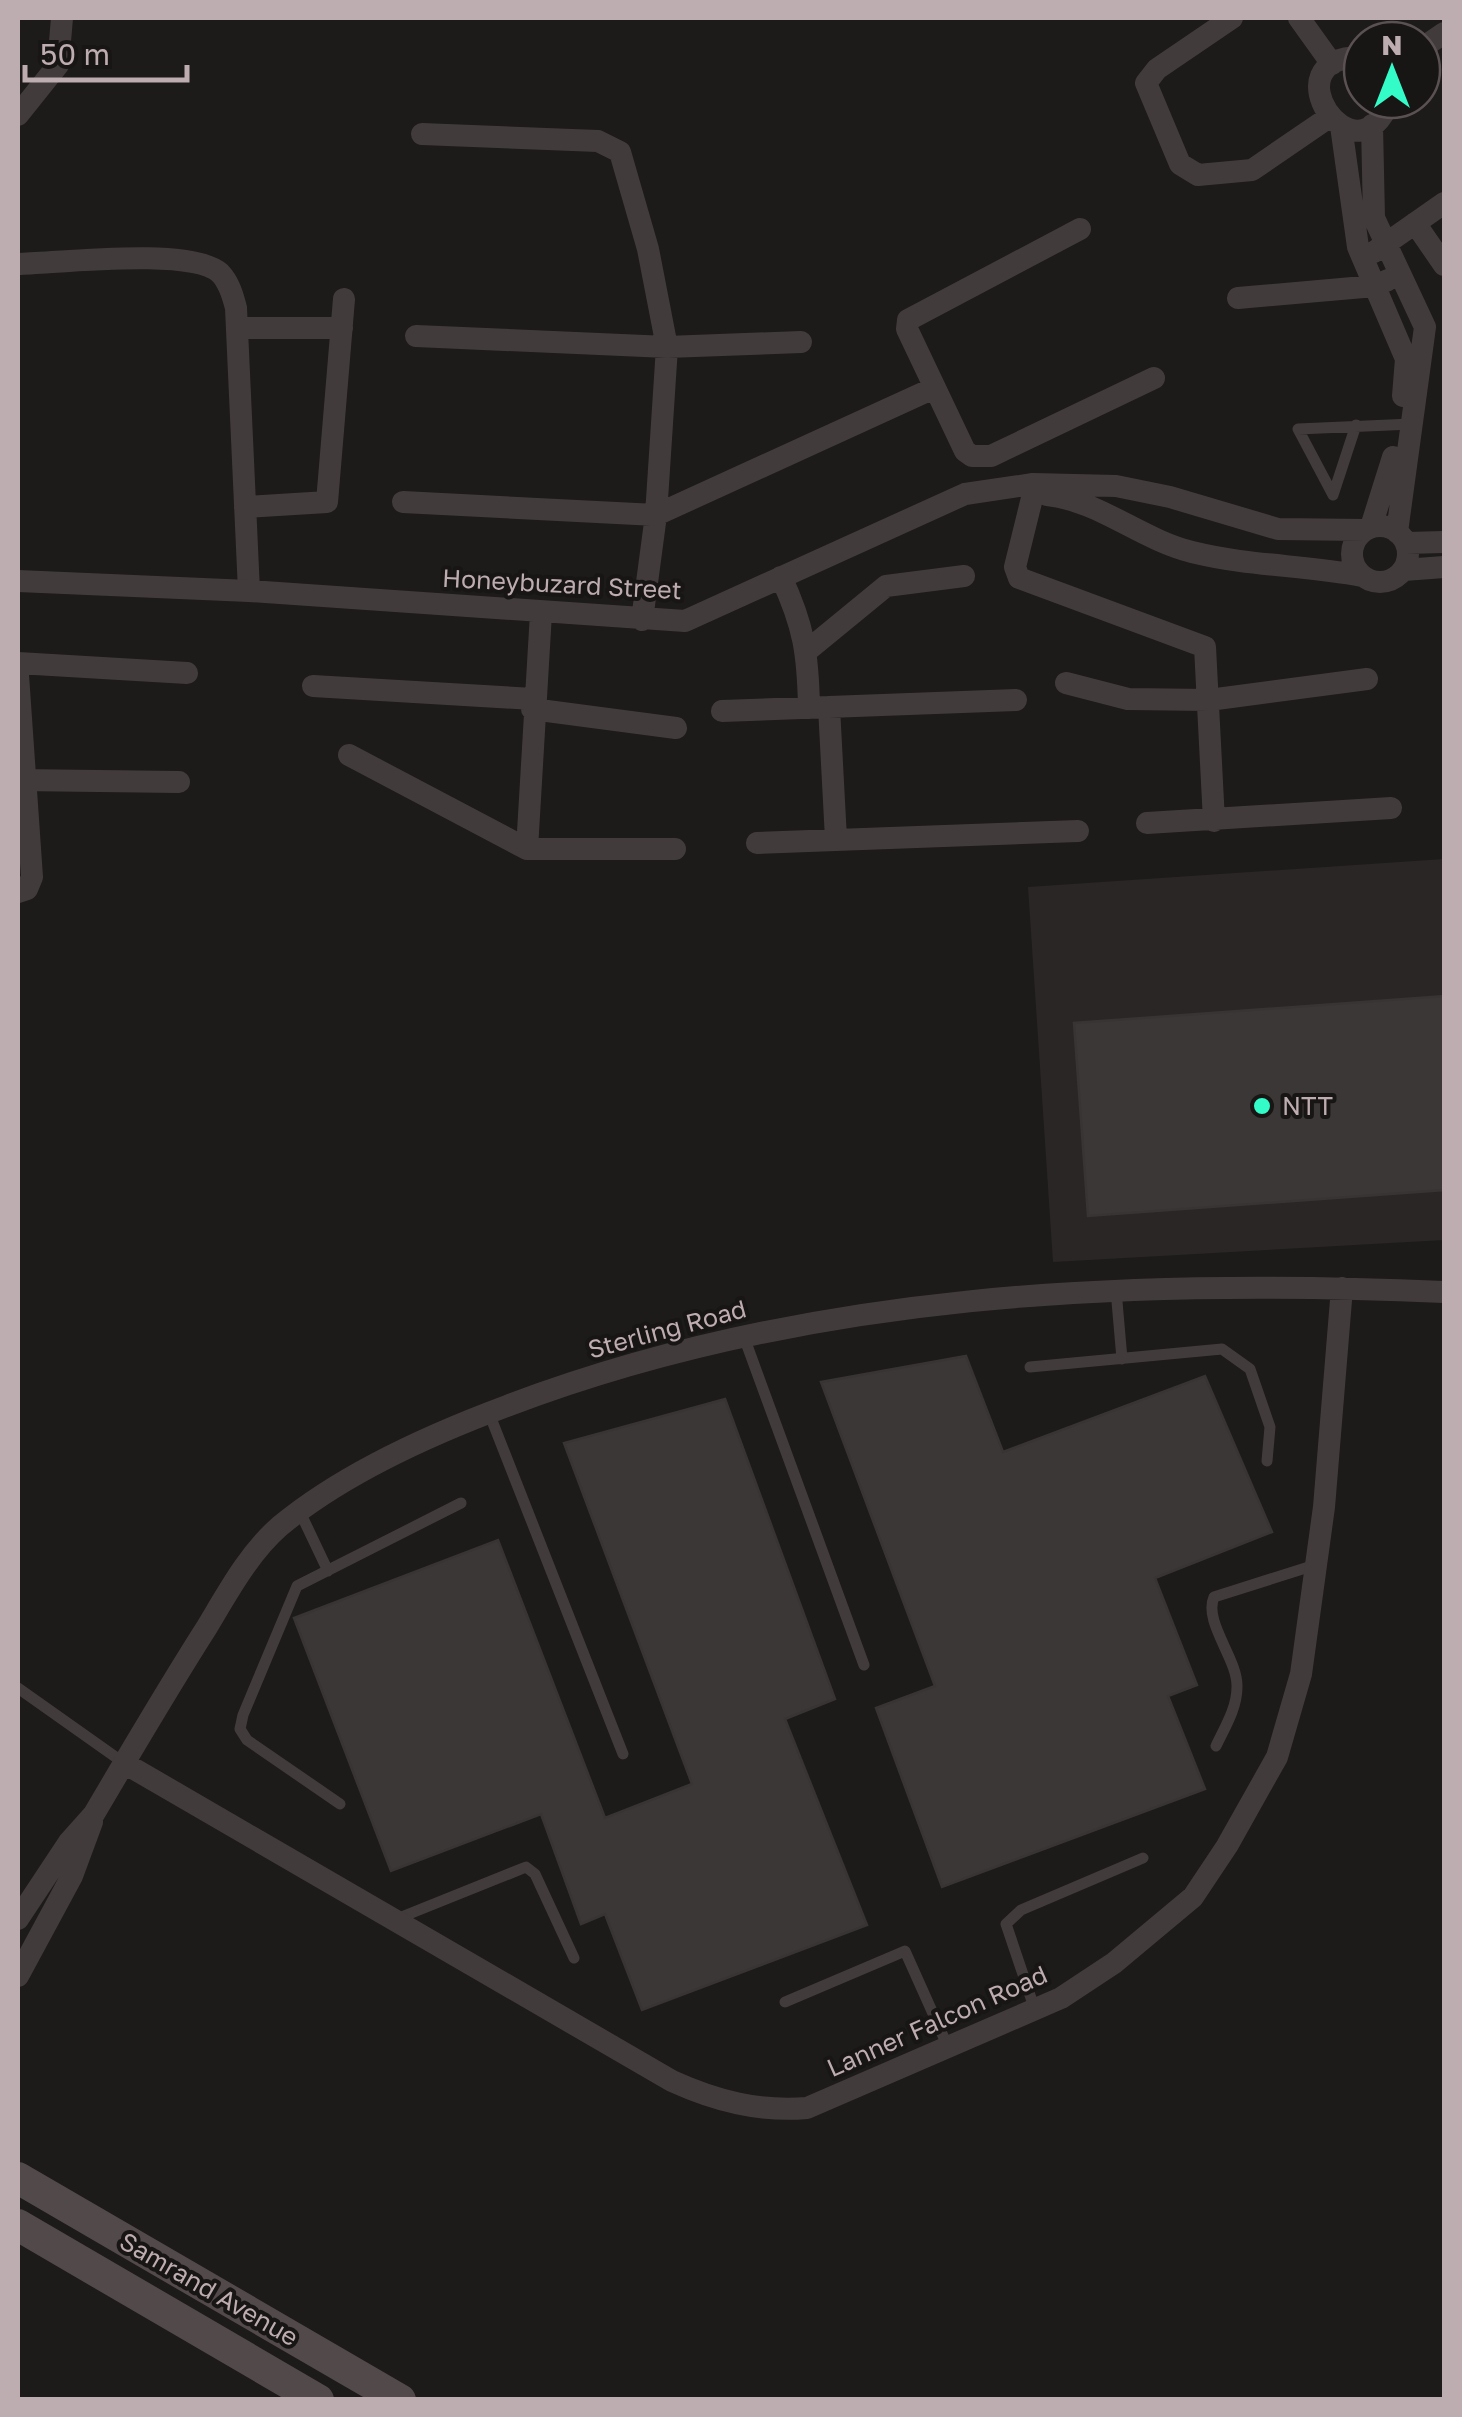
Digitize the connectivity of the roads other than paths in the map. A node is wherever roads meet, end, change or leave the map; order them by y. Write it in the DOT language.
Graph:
graph roads {
  1 [pos="62,18"];
  2 [pos="1232,18"];
  3 [pos="1299,18"];
  4 [pos="1342,62"];
  5 [pos="1332,64"];
  6 [pos="18,115"];
  7 [pos="1378,120"];
  8 [pos="1334,122"];
  9 [pos="1372,125"];
  10 [pos="422,134"];
  11 [pos="1444,203"];
  12 [pos="1416,223"];
  13 [pos="1080,229"];
  14 [pos="1384,245"];
  15 [pos="1362,259"];
  16 [pos="18,264"];
  17 [pos="1444,265"];
  18 [pos="1400,274"];
  19 [pos="1375,286"];
  20 [pos="1238,298"];
  21 [pos="344,299"];
  22 [pos="237,328"];
  23 [pos="342,328"];
  24 [pos="416,336"];
  25 [pos="801,342"];
  26 [pos="667,347"];
  27 [pos="1154,378"];
  28 [pos="934,388"];
  29 [pos="1405,423"];
  30 [pos="1356,425"];
  31 [pos="1032,494"];
  32 [pos="403,502"];
  33 [pos="245,507"];
  34 [pos="656,515"];
  35 [pos="913,521"];
  36 [pos="1368,529"];
  37 [pos="1402,538"];
  38 [pos="1444,542"];
  39 [pos="1444,567"];
  40 [pos="1404,570"];
  41 [pos="964,576"];
  42 [pos="1362,576"];
  43 [pos="781,577"];
  44 [pos="18,581"];
  45 [pos="249,591"];
  46 [pos="541,612"];
  47 [pos="642,620"];
  48 [pos="808,650"];
  49 [pos="18,663"];
  50 [pos="187,673"];
  51 [pos="18,676"];
  52 [pos="1367,680"];
  53 [pos="1066,683"];
  54 [pos="313,686"];
  55 [pos="1016,700"];
  56 [pos="1209,700"];
  57 [pos="532,704"];
  58 [pos="819,708"];
  59 [pos="722,711"];
  60 [pos="676,728"];
  61 [pos="349,755"];
  62 [pos="22,780"];
  63 [pos="179,782"];
  64 [pos="1391,808"];
  65 [pos="1214,821"];
  66 [pos="1146,823"];
  67 [pos="1078,831"];
  68 [pos="836,840"];
  69 [pos="757,843"];
  70 [pos="527,849"];
  71 [pos="675,849"];
  72 [pos="18,892"];
  73 [pos="1342,1288"];
  74 [pos="1116,1290"];
  75 [pos="1444,1292"];
  76 [pos="744,1337"];
  77 [pos="1122,1358"];
  78 [pos="1030,1367"];
  79 [pos="489,1413"];
  80 [pos="1268,1461"];
  81 [pos="461,1503"];
  82 [pos="300,1512"];
  83 [pos="1316,1564"];
  84 [pos="328,1570"];
  85 [pos="864,1665"];
  86 [pos="18,1688"];
  87 [pos="1216,1746"];
  88 [pos="623,1754"];
  89 [pos="124,1763"];
  90 [pos="340,1804"];
  91 [pos="94,1814"];
  92 [pos="1143,1858"];
  93 [pos="18,1919"];
  94 [pos="394,1920"];
  95 [pos="574,1958"];
  96 [pos="18,1976"];
  97 [pos="785,2002"];
  98 [pos="1035,2010"];
  99 [pos="948,2048"];
  100 [pos="18,2178"];
  101 [pos="18,2225"];
  102 [pos="318,2400"];
  103 [pos="400,2400"];
  1 -- 6 [label="street"];
  2 -- 8 [label="street"];
  3 -- 5 [label="street"];
  4 -- 5 [label="street"];
  5 -- 8 [label="street"];
  7 -- 9 [label="street"];
  8 -- 9 [label="street"];
  8 -- 15 [label="street"];
  9 -- 14 [label="street"];
  10 -- 26 [label="street"];
  11 -- 12 [label="street"];
  12 -- 14 [label="street"];
  12 -- 17 [label="street"];
  13 -- 28 [label="street"];
  14 -- 15 [label="street"];
  14 -- 18 [label="street"];
  15 -- 19 [label="street"];
  16 -- 22 [label="street"];
  18 -- 19 [label="street"];
  18 -- 29 [label="street"];
  19 -- 20 [label="street"];
  19 -- 29 [label="street"];
  21 -- 23 [label="street"];
  22 -- 23 [label="street"];
  22 -- 33 [label="street"];
  23 -- 33 [label="street"];
  24 -- 26 [label="street"];
  25 -- 26 [label="street"];
  26 -- 34 [label="street"];
  27 -- 28 [label="street"];
  28 -- 34 [label="street"];
  29 -- 30 [label="lane"];
  29 -- 36 [label="street"];
  29 -- 37 [label="street"];
  30 -- 30 [label="lane"];
  31 -- 35 [label="street, Honeybuzard Street"];
  31 -- 42 [label="street, Honeybuzard Street"];
  31 -- 56 [label="street"];
  32 -- 34 [label="street"];
  33 -- 45 [label="street"];
  34 -- 47 [label="street"];
  35 -- 36 [label="street, Honeybuzard Street"];
  35 -- 43 [label="street, Honeybuzard Street"];
  36 -- 37 [label="street"];
  36 -- 42 [label="street"];
  37 -- 38 [label="street"];
  37 -- 40 [label="street"];
  39 -- 40 [label="street"];
  40 -- 42 [label="street"];
  41 -- 48 [label="street"];
  43 -- 47 [label="street, Honeybuzard Street"];
  43 -- 48 [label="street"];
  44 -- 45 [label="street, Honeybuzard Street"];
  45 -- 46 [label="street, Honeybuzard Street"];
  46 -- 47 [label="street, Honeybuzard Street"];
  46 -- 57 [label="street"];
  48 -- 58 [label="street"];
  49 -- 50 [label="street"];
  51 -- 62 [label="street"];
  52 -- 56 [label="street"];
  53 -- 56 [label="street"];
  54 -- 57 [label="street"];
  55 -- 58 [label="street"];
  56 -- 65 [label="street"];
  57 -- 60 [label="street"];
  57 -- 70 [label="street"];
  58 -- 59 [label="street"];
  58 -- 68 [label="street"];
  61 -- 70 [label="street"];
  62 -- 63 [label="street"];
  62 -- 72 [label="street"];
  64 -- 65 [label="street"];
  65 -- 66 [label="street"];
  67 -- 68 [label="street"];
  68 -- 69 [label="street"];
  70 -- 71 [label="street"];
  73 -- 74 [label="street, Sterling Road"];
  73 -- 75 [label="street, Sterling Road"];
  73 -- 83 [label="street, Lanner Falcon Road"];
  74 -- 76 [label="street, Sterling Road"];
  74 -- 77 [label="lane"];
  76 -- 79 [label="street, Sterling Road"];
  76 -- 85 [label="lane"];
  77 -- 78 [label="lane"];
  77 -- 80 [label="lane"];
  79 -- 82 [label="street, Sterling Road"];
  79 -- 88 [label="lane"];
  81 -- 84 [label="lane"];
  82 -- 84 [label="lane"];
  82 -- 89 [label="street, Sterling Road"];
  83 -- 87 [label="lane"];
  83 -- 98 [label="street, Lanner Falcon Road"];
  84 -- 90 [label="lane"];
  86 -- 89 [label="lane"];
  89 -- 91 [label="street, Sterling Road"];
  89 -- 94 [label="street, Lanner Falcon Road"];
  91 -- 93 [label="street, Sterling Road"];
  91 -- 96 [label="street, Sterling Road"];
  92 -- 98 [label="lane"];
  94 -- 95 [label="lane"];
  94 -- 99 [label="street, Lanner Falcon Road"];
  97 -- 99 [label="lane"];
  98 -- 99 [label="street, Lanner Falcon Road"];
  100 -- 103 [label="main road, Samrand Avenue"];
  101 -- 102 [label="main road, Samrand Avenue"];
}
